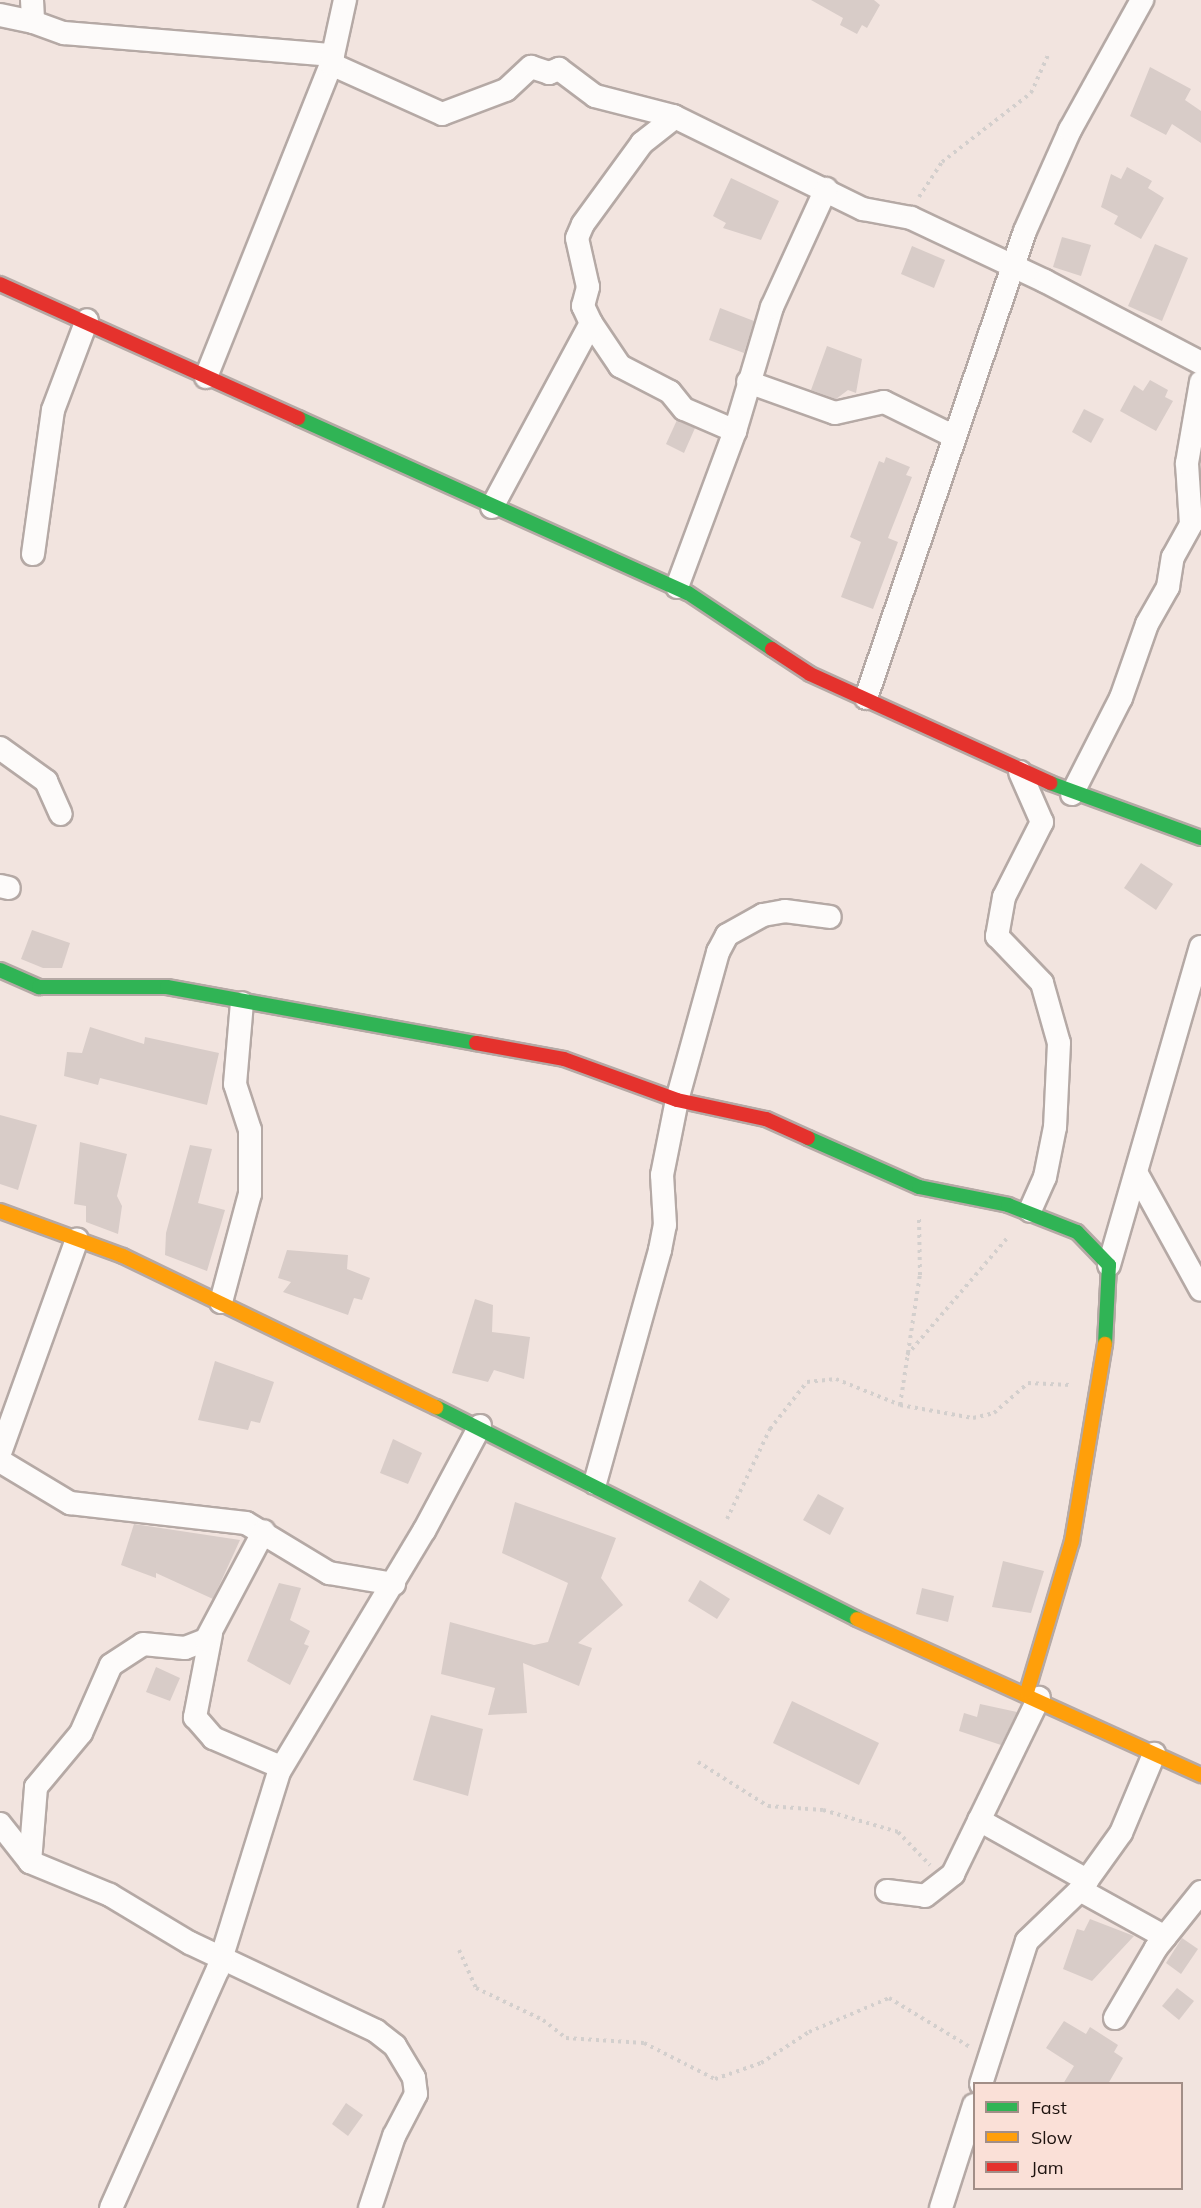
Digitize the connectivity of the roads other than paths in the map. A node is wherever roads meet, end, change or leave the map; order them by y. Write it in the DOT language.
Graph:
graph roads {
  1 [pos="345,0"];
  2 [pos="1142,0"];
  3 [pos="33,11"];
  4 [pos="0,15"];
  5 [pos="332,60"];
  6 [pos="675,117"];
  7 [pos="826,189"];
  8 [pos="1015,268"];
  9 [pos="1045,280"];
  10 [pos="0,284"];
  11 [pos="1004,298"];
  12 [pos="87,320"];
  13 [pos="591,324"];
  14 [pos="1201,363"];
  15 [pos="206,378"];
  16 [pos="748,382"];
  17 [pos="1201,382"];
  18 [pos="735,431"];
  19 [pos="953,436"];
  20 [pos="492,507"];
  21 [pos="33,554"];
  22 [pos="677,587"];
  23 [pos="866,698"];
  24 [pos="0,748"];
  25 [pos="1020,772"];
  26 [pos="1072,794"];
  27 [pos="61,814"];
  28 [pos="1201,838"];
  29 [pos="830,917"];
  30 [pos="1201,947"];
  31 [pos="0,970"];
  32 [pos="242,1002"];
  33 [pos="677,1100"];
  34 [pos="1137,1174"];
  35 [pos="0,1211"];
  36 [pos="1030,1211"];
  37 [pos="77,1239"];
  38 [pos="1109,1265"];
  39 [pos="1201,1290"];
  40 [pos="221,1302"];
  41 [pos="480,1426"];
  42 [pos="1,1451"];
  43 [pos="595,1483"];
  44 [pos="264,1531"];
  45 [pos="394,1584"];
  46 [pos="211,1634"];
  47 [pos="1033,1695"];
  48 [pos="1154,1754"];
  49 [pos="281,1767"];
  50 [pos="1201,1774"];
  51 [pos="979,1820"];
  52 [pos="0,1824"];
  53 [pos="30,1862"];
  54 [pos="1084,1885"];
  55 [pos="887,1891"];
  56 [pos="1201,1892"];
  57 [pos="1165,1937"];
  58 [pos="222,1956"];
  59 [pos="1115,2018"];
  60 [pos="982,2082"];
  61 [pos="973,2112"];
  62 [pos="111,2208"];
  63 [pos="370,2208"];
  64 [pos="941,2208"];
  1 -- 5 [label="street"];
  2 -- 8 [label="street"];
  3 -- 4 [label="street"];
  3 -- 5 [label="street"];
  5 -- 6 [label="street"];
  5 -- 15 [label="street"];
  6 -- 7 [label="street"];
  6 -- 13 [label="street"];
  7 -- 8 [label="street"];
  7 -- 16 [label="street"];
  8 -- 9 [label="street"];
  8 -- 11 [label="street"];
  9 -- 11 [label="street"];
  9 -- 14 [label="street"];
  10 -- 12 [label="street"];
  11 -- 19 [label="street"];
  12 -- 15 [label="street"];
  12 -- 21 [label="street"];
  13 -- 18 [label="street"];
  13 -- 20 [label="street"];
  15 -- 20 [label="street"];
  16 -- 18 [label="street"];
  16 -- 19 [label="street"];
  17 -- 26 [label="street"];
  18 -- 22 [label="street"];
  19 -- 23 [label="street"];
  20 -- 22 [label="street"];
  22 -- 23 [label="street"];
  23 -- 25 [label="street"];
  24 -- 27 [label="street"];
  25 -- 26 [label="street"];
  25 -- 36 [label="street"];
  26 -- 28 [label="street"];
  29 -- 33 [label="street"];
  30 -- 34 [label="street"];
  31 -- 32 [label="street"];
  32 -- 33 [label="street"];
  32 -- 40 [label="street"];
  33 -- 36 [label="street"];
  33 -- 43 [label="street"];
  34 -- 38 [label="street"];
  34 -- 39 [label="street"];
  35 -- 37 [label="street"];
  36 -- 38 [label="street"];
  37 -- 40 [label="street"];
  37 -- 42 [label="street"];
  38 -- 47 [label="street"];
  40 -- 41 [label="street"];
  41 -- 43 [label="street"];
  41 -- 45 [label="street"];
  42 -- 44 [label="street"];
  43 -- 47 [label="street"];
  44 -- 45 [label="street"];
  44 -- 46 [label="street"];
  45 -- 49 [label="street"];
  46 -- 49 [label="street"];
  46 -- 53 [label="street"];
  47 -- 48 [label="street"];
  47 -- 51 [label="street"];
  48 -- 50 [label="street"];
  48 -- 54 [label="street"];
  49 -- 58 [label="street"];
  51 -- 54 [label="street"];
  51 -- 55 [label="street"];
  52 -- 53 [label="street"];
  53 -- 58 [label="street"];
  54 -- 57 [label="street"];
  54 -- 60 [label="street"];
  56 -- 57 [label="street"];
  57 -- 59 [label="street"];
  58 -- 62 [label="street"];
  58 -- 63 [label="street"];
  61 -- 64 [label="street"];
}
